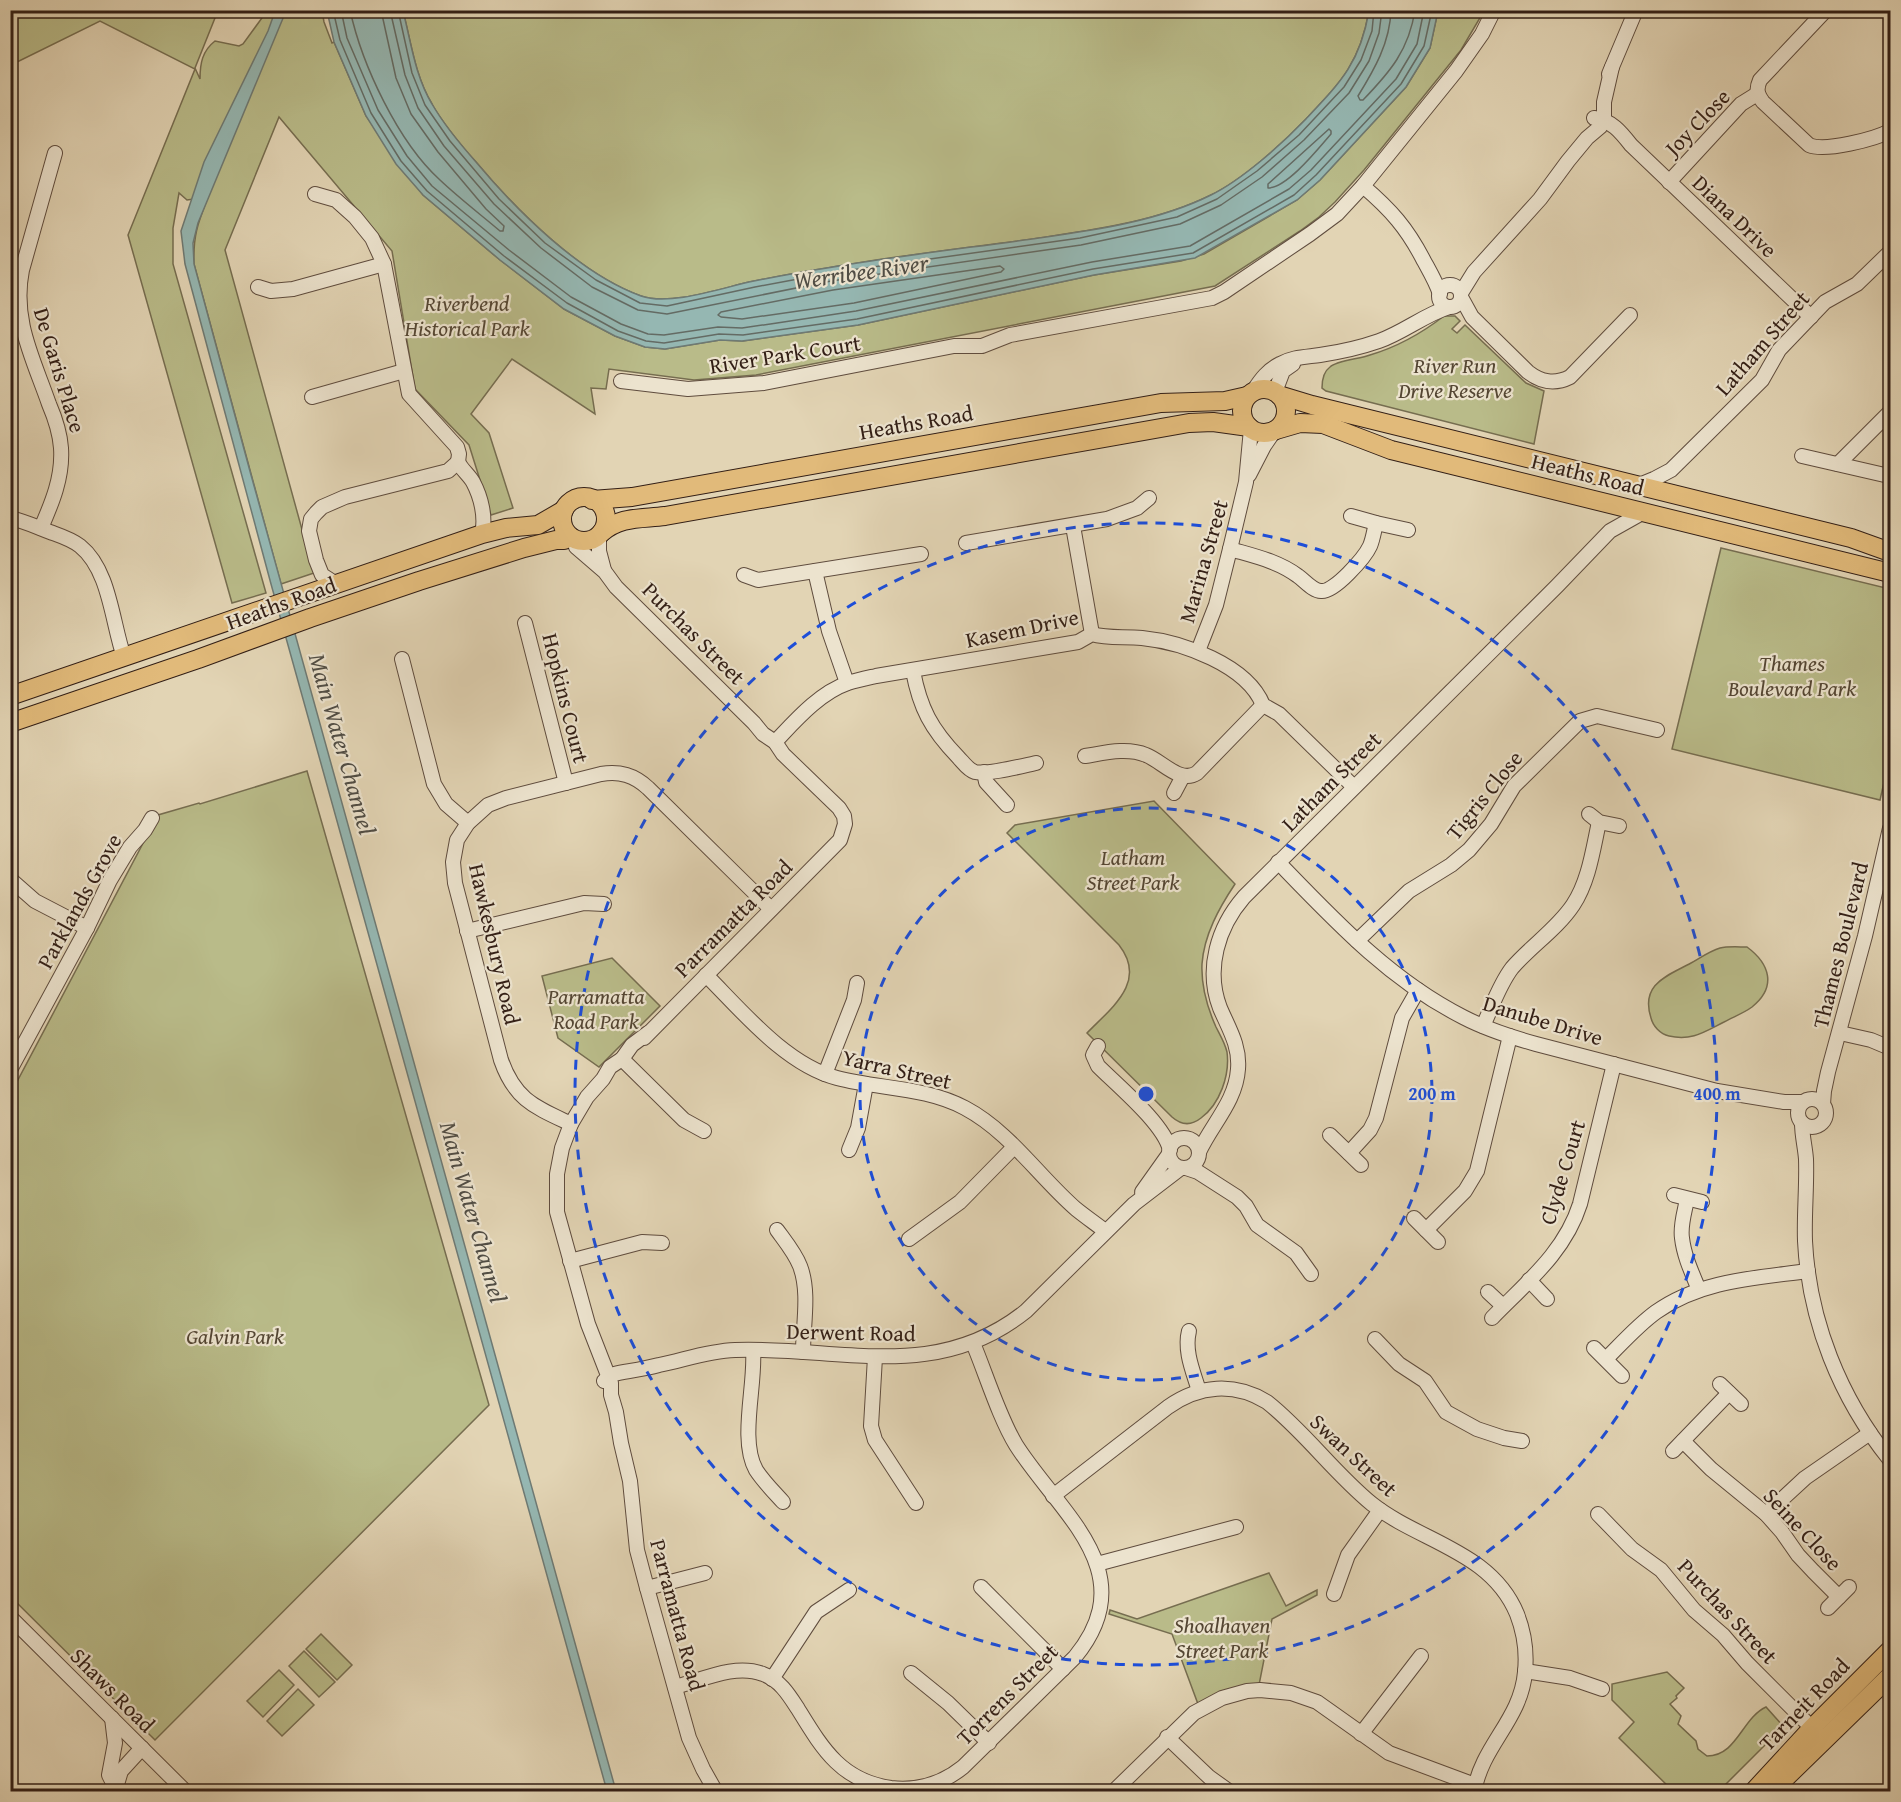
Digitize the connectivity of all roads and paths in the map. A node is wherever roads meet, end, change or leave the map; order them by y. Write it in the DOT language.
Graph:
graph roads {
  1 [pos="1494,10"];
  2 [pos="1636,10"];
  3 [pos="1826,10"];
  4 [pos="1757,94"];
  5 [pos="1600,120"];
  6 [pos="1890,131"];
  7 [pos="55,153"];
  8 [pos="1669,182"];
  9 [pos="1363,186"];
  10 [pos="315,194"];
  11 [pos="1890,252"];
  12 [pos="384,264"];
  13 [pos="258,287"];
  14 [pos="1450,296"];
  15 [pos="1630,315"];
  16 [pos="1811,317"];
  17 [pos="1318,355"];
  18 [pos="404,370"];
  19 [pos="621,381"];
  20 [pos="1251,393"];
  21 [pos="1277,393"];
  22 [pos="312,397"];
  23 [pos="1890,412"];
  24 [pos="1250,428"];
  25 [pos="1275,430"];
  26 [pos="1802,456"];
  27 [pos="458,462"];
  28 [pos="1838,464"];
  29 [pos="1671,470"];
  30 [pos="1889,476"];
  31 [pos="1246,482"];
  32 [pos="1637,486"];
  33 [pos="1681,497"];
  34 [pos="1149,498"];
  35 [pos="592,500"];
  36 [pos="1607,504"];
  37 [pos="564,510"];
  38 [pos="1642,513"];
  39 [pos="1351,516"];
  40 [pos="10,519"];
  41 [pos="1376,524"];
  42 [pos="1073,526"];
  43 [pos="41,528"];
  44 [pos="1408,530"];
  45 [pos="1610,531"];
  46 [pos="482,534"];
  47 [pos="600,534"];
  48 [pos="572,538"];
  49 [pos="966,543"];
  50 [pos="1230,549"];
  51 [pos="1890,552"];
  52 [pos="921,554"];
  53 [pos="815,571"];
  54 [pos="605,572"];
  55 [pos="1890,573"];
  56 [pos="744,575"];
  57 [pos="336,584"];
  58 [pos="525,623"];
  59 [pos="1092,634"];
  60 [pos="1198,651"];
  61 [pos="128,656"];
  62 [pos="402,659"];
  63 [pos="913,671"];
  64 [pos="135,680"];
  65 [pos="847,683"];
  66 [pos="10,696"];
  67 [pos="1263,705"];
  68 [pos="10,723"];
  69 [pos="1658,730"];
  70 [pos="777,740"];
  71 [pos="1084,756"];
  72 [pos="1036,763"];
  73 [pos="984,772"];
  74 [pos="1183,776"];
  75 [pos="566,783"];
  76 [pos="1354,788"];
  77 [pos="1174,793"];
  78 [pos="1007,805"];
  79 [pos="152,818"];
  80 [pos="468,823"];
  81 [pos="1619,826"];
  82 [pos="1890,828"];
  83 [pos="1278,862"];
  84 [pos="10,879"];
  85 [pos="604,904"];
  86 [pos="771,909"];
  87 [pos="87,928"];
  88 [pos="467,931"];
  89 [pos="1357,941"];
  90 [pos="706,975"];
  91 [pos="857,982"];
  92 [pos="1418,990"];
  93 [pos="1483,1026"];
  94 [pos="1840,1032"];
  95 [pos="1510,1036"];
  96 [pos="1098,1046"];
  97 [pos="1890,1048"];
  98 [pos="624,1062"];
  99 [pos="1614,1064"];
  100 [pos="10,1070"];
  101 [pos="1828,1072"];
  102 [pos="825,1074"];
  103 [pos="866,1084"];
  104 [pos="1741,1095"];
  105 [pos="1805,1101"];
  106 [pos="1823,1104"];
  107 [pos="1222,1112"];
  108 [pos="1800,1119"];
  109 [pos="571,1124"];
  110 [pos="1156,1124"];
  111 [pos="1818,1126"];
  112 [pos="704,1131"];
  113 [pos="1330,1135"];
  114 [pos="1185,1139"];
  115 [pos="1014,1147"];
  116 [pos="849,1150"];
  117 [pos="1170,1152"];
  118 [pos="1349,1153"];
  119 [pos="1199,1154"];
  120 [pos="1806,1157"];
  121 [pos="1361,1165"];
  122 [pos="1184,1168"];
  123 [pos="1208,1178"];
  124 [pos="1702,1202"];
  125 [pos="1134,1204"];
  126 [pos="1414,1218"];
  127 [pos="777,1230"];
  128 [pos="1426,1230"];
  129 [pos="1102,1234"];
  130 [pos="909,1239"];
  131 [pos="1438,1242"];
  132 [pos="662,1243"];
  133 [pos="570,1261"];
  134 [pos="1808,1271"];
  135 [pos="1311,1274"];
  136 [pos="1529,1280"];
  137 [pos="1699,1290"];
  138 [pos="1488,1292"];
  139 [pos="1547,1299"];
  140 [pos="1503,1306"];
  141 [pos="1492,1318"];
  142 [pos="1189,1331"];
  143 [pos="1375,1339"];
  144 [pos="973,1343"];
  145 [pos="1594,1348"];
  146 [pos="753,1350"];
  147 [pos="803,1352"];
  148 [pos="875,1357"];
  149 [pos="1606,1359"];
  150 [pos="1622,1376"];
  151 [pos="608,1380"];
  152 [pos="1199,1391"];
  153 [pos="1741,1404"];
  154 [pos="1870,1433"];
  155 [pos="1522,1441"];
  156 [pos="1890,1460"];
  157 [pos="1053,1496"];
  158 [pos="783,1502"];
  159 [pos="916,1503"];
  160 [pos="1380,1510"];
  161 [pos="1598,1514"];
  162 [pos="1766,1514"];
  163 [pos="1236,1527"];
  164 [pos="1097,1564"];
  165 [pos="705,1573"];
  166 [pos="981,1587"];
  167 [pos="647,1588"];
  168 [pos="849,1590"];
  169 [pos="1334,1594"];
  170 [pos="1828,1608"];
  171 [pos="10,1617"];
  172 [pos="1890,1650"];
  173 [pos="1421,1656"];
  174 [pos="1063,1669"];
  175 [pos="1526,1671"];
  176 [pos="910,1673"];
  177 [pos="1890,1676"];
  178 [pos="772,1679"];
  179 [pos="675,1687"];
  180 [pos="1602,1689"];
  181 [pos="112,1718"];
  182 [pos="1361,1734"];
  183 [pos="1818,1735"];
  184 [pos="1167,1737"];
  185 [pos="989,1743"];
  186 [pos="142,1748"];
  187 [pos="1475,1784"];
  188 [pos="115,1790"];
  189 [pos="186,1791"];
  190 [pos="716,1791"];
  191 [pos="1113,1791"];
  192 [pos="1230,1791"];
  193 [pos="1753,1791"];
  194 [pos="1771,1791"];
  1 -- 9 [label="street"];
  2 -- 5 [label="street"];
  3 -- 4 [label="street"];
  4 -- 6 [label="street"];
  4 -- 8 [label="street, Joy Close"];
  5 -- 8 [label="street, Diana Drive"];
  5 -- 14 [label="street"];
  7 -- 43 [label="street, De Garis Place"];
  8 -- 16 [label="street, Diana Drive"];
  9 -- 14 [label="street"];
  9 -- 19 [label="street, River Park Court"];
  10 -- 12 [label="street"];
  11 -- 16 [label="street, Latham Street"];
  12 -- 13 [label="street"];
  12 -- 18 [label="street"];
  14 -- 15 [label="street"];
  14 -- 17 [label="street"];
  16 -- 29 [label="street, Latham Street"];
  17 -- 20 [label="street"];
  17 -- 21 [label="street"];
  18 -- 22 [label="street"];
  18 -- 27 [label="street"];
  20 -- 21 [label="main road"];
  20 -- 24 [label="main road"];
  20 -- 35 [label="main road, Heaths Road"];
  21 -- 25 [label="main road"];
  21 -- 32 [label="main road, Heaths Road"];
  23 -- 28 [label="street"];
  24 -- 25 [label="main road"];
  24 -- 31 [label="street, Marina Street"];
  24 -- 47 [label="main road"];
  25 -- 31 [label="street, Marina Street"];
  25 -- 36 [label="main road, Heaths Road"];
  26 -- 28 [label="street"];
  27 -- 46 [label="street"];
  27 -- 57 [label="street"];
  28 -- 30 [label="street"];
  29 -- 32 [label="street, Latham Street"];
  29 -- 33 [label="street"];
  31 -- 50 [label="street, Marina Street"];
  32 -- 33 [label="main road, Heaths Road"];
  33 -- 51 [label="main road, Heaths Road"];
  34 -- 42 [label="street"];
  35 -- 37 [label="main road"];
  35 -- 47 [label="main road"];
  36 -- 38 [label="main road, Heaths Road"];
  36 -- 45 [label="street"];
  37 -- 46 [label="main road, Heaths Road"];
  37 -- 48 [label="main road"];
  38 -- 45 [label="street, Latham Street"];
  38 -- 55 [label="main road, Heaths Road"];
  39 -- 41 [label="street"];
  40 -- 43 [label="street"];
  41 -- 44 [label="street"];
  41 -- 50 [label="street"];
  42 -- 49 [label="street"];
  42 -- 59 [label="street"];
  43 -- 61 [label="street"];
  45 -- 76 [label="street, Latham Street"];
  46 -- 57 [label="main road, Heaths Road"];
  47 -- 48 [label="main road"];
  47 -- 54 [label="street, Purchas Street"];
  48 -- 54 [label="street, Purchas Street"];
  48 -- 64 [label="main road, Heaths Road"];
  50 -- 60 [label="street, Marina Street"];
  52 -- 53 [label="street"];
  53 -- 56 [label="street"];
  53 -- 65 [label="street"];
  54 -- 70 [label="street, Purchas Street"];
  57 -- 61 [label="main road, Heaths Road"];
  58 -- 75 [label="street, Hopkins Court"];
  59 -- 60 [label="street, Kasem Drive"];
  59 -- 63 [label="street, Kasem Drive"];
  60 -- 67 [label="street, Kasem Drive"];
  61 -- 64 [label="main road"];
  61 -- 66 [label="main road, Heaths Road"];
  62 -- 80 [label="street"];
  63 -- 65 [label="street, Kasem Drive"];
  63 -- 73 [label="street"];
  64 -- 68 [label="main road, Heaths Road"];
  65 -- 70 [label="street, Kasem Drive"];
  67 -- 74 [label="street"];
  67 -- 76 [label="street, Kasem Drive"];
  69 -- 89 [label="street, Tigris Close"];
  70 -- 86 [label="street, Parramatta Road"];
  71 -- 74 [label="street"];
  72 -- 73 [label="street"];
  73 -- 78 [label="street"];
  74 -- 77 [label="street"];
  75 -- 80 [label="street, Hawkesbury Road"];
  75 -- 86 [label="street, Hawkesbury Road"];
  76 -- 83 [label="street, Latham Street"];
  79 -- 87 [label="street, Parklands Grove"];
  80 -- 88 [label="street, Hawkesbury Road"];
  81 -- 93 [label="street"];
  82 -- 94 [label="street, Thames Boulevard"];
  83 -- 89 [label="street, Danube Drive"];
  83 -- 107 [label="street, Latham Street"];
  84 -- 87 [label="street"];
  85 -- 88 [label="street"];
  86 -- 90 [label="street, Parramatta Road"];
  87 -- 100 [label="street, Parklands Grove"];
  88 -- 109 [label="street, Hawkesbury Road"];
  89 -- 92 [label="street, Danube Drive"];
  90 -- 98 [label="street, Parramatta Road"];
  90 -- 102 [label="street, Yarra Street"];
  91 -- 102 [label="street"];
  92 -- 93 [label="street, Danube Drive"];
  92 -- 118 [label="street"];
  93 -- 95 [label="street, Danube Drive"];
  94 -- 97 [label="street"];
  94 -- 101 [label="street, Thames Boulevard"];
  95 -- 99 [label="street, Danube Drive"];
  95 -- 128 [label="street"];
  96 -- 110 [label="street"];
  98 -- 109 [label="street, Parramatta Road"];
  98 -- 112 [label="street"];
  99 -- 104 [label="street, Danube Drive"];
  99 -- 136 [label="street, Clyde Court"];
  101 -- 105 [label="street, Thames Boulevard"];
  101 -- 106 [label="street, Thames Boulevard"];
  102 -- 103 [label="street, Yarra Street"];
  103 -- 115 [label="street, Yarra Street"];
  103 -- 116 [label="street"];
  104 -- 105 [label="street, Danube Drive"];
  104 -- 108 [label="street, Danube Drive"];
  105 -- 106 [label="street"];
  105 -- 108 [label="street"];
  106 -- 111 [label="street"];
  107 -- 114 [label="street, Latham Street"];
  107 -- 119 [label="street, Latham Street"];
  108 -- 111 [label="street"];
  108 -- 120 [label="street"];
  109 -- 133 [label="street, Parramatta Road"];
  110 -- 114 [label="street"];
  110 -- 117 [label="street"];
  111 -- 120 [label="street"];
  113 -- 118 [label="street"];
  114 -- 117 [label="street"];
  114 -- 119 [label="street"];
  115 -- 129 [label="street, Yarra Street"];
  115 -- 130 [label="street"];
  117 -- 122 [label="street"];
  117 -- 125 [label="street, Derwent Road"];
  118 -- 121 [label="street"];
  119 -- 122 [label="street"];
  119 -- 123 [label="street"];
  120 -- 134 [label="street"];
  122 -- 123 [label="street"];
  122 -- 125 [label="street, Derwent Road"];
  123 -- 135 [label="street"];
  124 -- 137 [label="street"];
  125 -- 129 [label="street, Derwent Road"];
  126 -- 128 [label="street"];
  127 -- 147 [label="street"];
  128 -- 131 [label="street"];
  129 -- 144 [label="street, Derwent Road"];
  132 -- 133 [label="street"];
  133 -- 151 [label="street, Parramatta Road"];
  134 -- 137 [label="street"];
  134 -- 154 [label="street"];
  136 -- 139 [label="street"];
  136 -- 140 [label="street, Clyde Court"];
  137 -- 149 [label="street"];
  138 -- 140 [label="street"];
  140 -- 141 [label="street, Clyde Court"];
  142 -- 152 [label="street"];
  143 -- 155 [label="street"];
  144 -- 148 [label="street, Derwent Road"];
  144 -- 157 [label="street, Torrens Street"];
  145 -- 149 [label="street"];
  146 -- 147 [label="street, Derwent Road"];
  146 -- 151 [label="street, Derwent Road"];
  146 -- 158 [label="street"];
  147 -- 148 [label="street, Derwent Road"];
  148 -- 159 [label="street"];
  149 -- 150 [label="street"];
  151 -- 167 [label="street, Parramatta Road"];
  152 -- 157 [label="street, Swan Street"];
  152 -- 160 [label="street, Swan Street"];
  153 -- 162 [label="street, Seine Close"];
  154 -- 156 [label="street"];
  154 -- 162 [label="street"];
  157 -- 164 [label="street, Torrens Street"];
  160 -- 169 [label="street"];
  160 -- 175 [label="street, Swan Street"];
  161 -- 183 [label="street, Purchas Street"];
  162 -- 170 [label="street, Seine Close"];
  163 -- 164 [label="street"];
  164 -- 174 [label="street, Torrens Street"];
  165 -- 167 [label="street"];
  166 -- 174 [label="street"];
  167 -- 179 [label="street, Parramatta Road"];
  168 -- 178 [label="street"];
  171 -- 181 [label="street, Shaws Road"];
  172 -- 183 [label="main road, Tarneit Road"];
  173 -- 182 [label="street"];
  174 -- 185 [label="street, Torrens Street"];
  175 -- 180 [label="street"];
  175 -- 187 [label="street, Swan Street"];
  176 -- 185 [label="street"];
  177 -- 183 [label="main road, Tarneit Road"];
  178 -- 179 [label="street"];
  178 -- 185 [label="street, Torrens Street"];
  179 -- 190 [label="street, Parramatta Road"];
  181 -- 186 [label="street, Shaws Road"];
  181 -- 188 [label="street"];
  182 -- 184 [label="street"];
  182 -- 187 [label="street"];
  183 -- 193 [label="main road, Tarneit Road"];
  183 -- 194 [label="main road, Tarneit Road"];
  184 -- 191 [label="street"];
  184 -- 192 [label="street"];
  186 -- 188 [label="street"];
  186 -- 189 [label="street, Shaws Road"];
}
